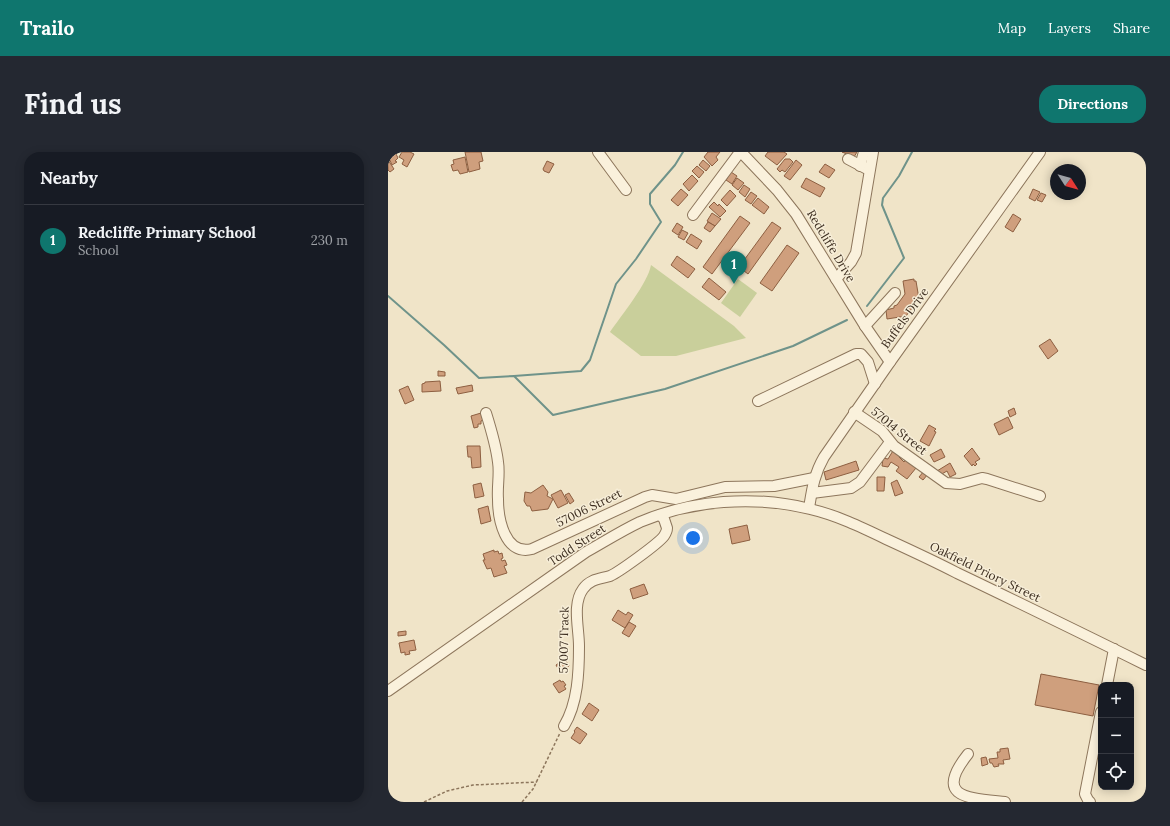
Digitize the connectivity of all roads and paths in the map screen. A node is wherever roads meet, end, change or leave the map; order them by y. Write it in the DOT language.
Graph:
graph roads {
  1 [pos="598,152"];
  2 [pos="741,152"];
  3 [pos="864,152"];
  4 [pos="873,152"];
  5 [pos="1040,152"];
  6 [pos="848,159"];
  7 [pos="865,168"];
  8 [pos="626,190"];
  9 [pos="693,215"];
  10 [pos="836,279"];
  11 [pos="895,293"];
  12 [pos="865,326"];
  13 [pos="890,362"];
  14 [pos="874,384"];
  15 [pos="758,401"];
  16 [pos="854,412"];
  17 [pos="486,413"];
  18 [pos="890,442"];
  19 [pos="814,478"];
  20 [pos="812,493"];
  21 [pos="1040,496"];
  22 [pos="809,508"];
  23 [pos="660,515"];
  24 [pos="1114,649"];
  25 [pos="1146,665"];
  26 [pos="1108,682"];
  27 [pos="388,691"];
  28 [pos="1100,718"];
  29 [pos="564,726"];
  30 [pos="968,754"];
  31 [pos="537,782"];
  32 [pos="1087,801"];
  33 [pos="424,802"];
  34 [pos="522,802"];
  35 [pos="1005,802"];
  1 -- 8 [label="street"];
  2 -- 9 [label="street"];
  2 -- 10 [label="street, Redcliffe Drive"];
  3 -- 7 [label="street"];
  4 -- 7 [label="street"];
  5 -- 13 [label="street, Buffels Drive"];
  6 -- 7 [label="street"];
  7 -- 10 [label="street"];
  10 -- 12 [label="street, Redcliffe Drive"];
  11 -- 12 [label="street"];
  12 -- 13 [label="street, Redcliffe Drive"];
  13 -- 14 [label="street, Buffels Drive"];
  14 -- 15 [label="street"];
  14 -- 16 [label="street, Buffels Drive"];
  16 -- 18 [label="street, 57014 Street"];
  16 -- 19 [label="street, Buffels Drive"];
  17 -- 19 [label="street, 57006 Street"];
  18 -- 20 [label="street"];
  18 -- 21 [label="street, 57014 Street"];
  19 -- 20 [label="street, Buffels Drive"];
  20 -- 22 [label="street, Buffels Drive"];
  22 -- 23 [label="street, Todd Street"];
  22 -- 24 [label="street, Oakfield Priory Street"];
  23 -- 27 [label="street, Todd Street"];
  23 -- 29 [label="street, 57007 Track"];
  24 -- 25 [label="street, Oakfield Priory Street"];
  24 -- 26 [label="street"];
  28 -- 32 [label="street"];
  29 -- 31 [label="path"];
  30 -- 35 [label="street"];
  31 -- 33 [label="path"];
  31 -- 34 [label="path"];
}
